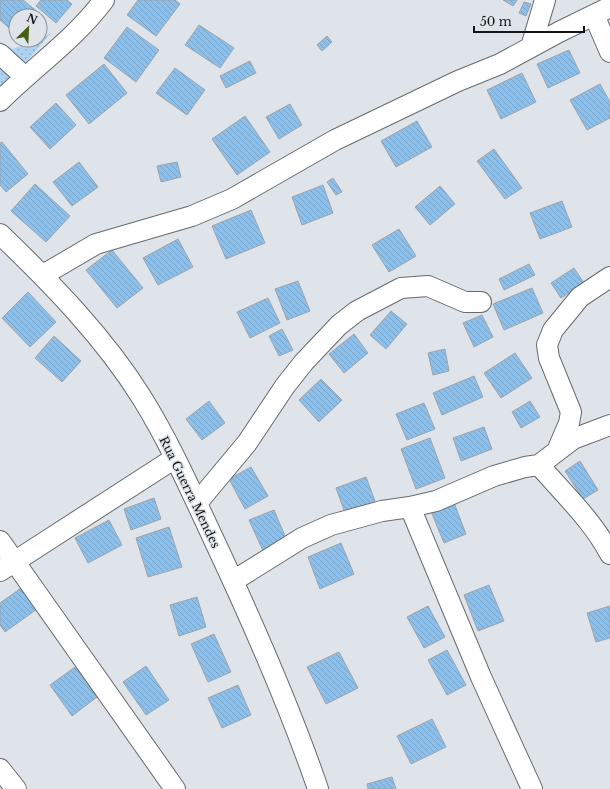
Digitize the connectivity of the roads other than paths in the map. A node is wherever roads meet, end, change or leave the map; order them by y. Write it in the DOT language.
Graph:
graph roads {
  1 [pos="104,0"];
  2 [pos="545,0"];
  3 [pos="602,11"];
  4 [pos="531,47"];
  5 [pos="610,52"];
  6 [pos="0,54"];
  7 [pos="25,76"];
  8 [pos="0,101"];
  9 [pos="0,234"];
  10 [pos="43,275"];
  11 [pos="610,277"];
  12 [pos="481,302"];
  13 [pos="610,425"];
  14 [pos="557,452"];
  15 [pos="175,458"];
  16 [pos="539,465"];
  17 [pos="196,503"];
  18 [pos="410,507"];
  19 [pos="0,541"];
  20 [pos="610,554"];
  21 [pos="8,566"];
  22 [pos="233,581"];
  23 [pos="0,769"];
  24 [pos="16,789"];
  25 [pos="175,789"];
  26 [pos="318,789"];
  27 [pos="532,789"];
  1 -- 7 [label="street"];
  2 -- 4 [label="street"];
  3 -- 4 [label="street"];
  3 -- 5 [label="street"];
  4 -- 10 [label="street"];
  6 -- 7 [label="street"];
  7 -- 8 [label="street"];
  9 -- 10 [label="street, Rua Guerra Mendes"];
  10 -- 15 [label="street, Rua Guerra Mendes"];
  11 -- 14 [label="street"];
  12 -- 17 [label="street"];
  13 -- 14 [label="street"];
  14 -- 16 [label="street"];
  15 -- 17 [label="street, Rua Guerra Mendes"];
  15 -- 21 [label="street"];
  16 -- 18 [label="street"];
  16 -- 20 [label="street"];
  17 -- 22 [label="street, Rua Guerra Mendes"];
  18 -- 22 [label="street"];
  18 -- 27 [label="street"];
  19 -- 21 [label="street"];
  21 -- 25 [label="street"];
  22 -- 26 [label="street, Rua Guerra Mendes"];
  23 -- 24 [label="street"];
}
